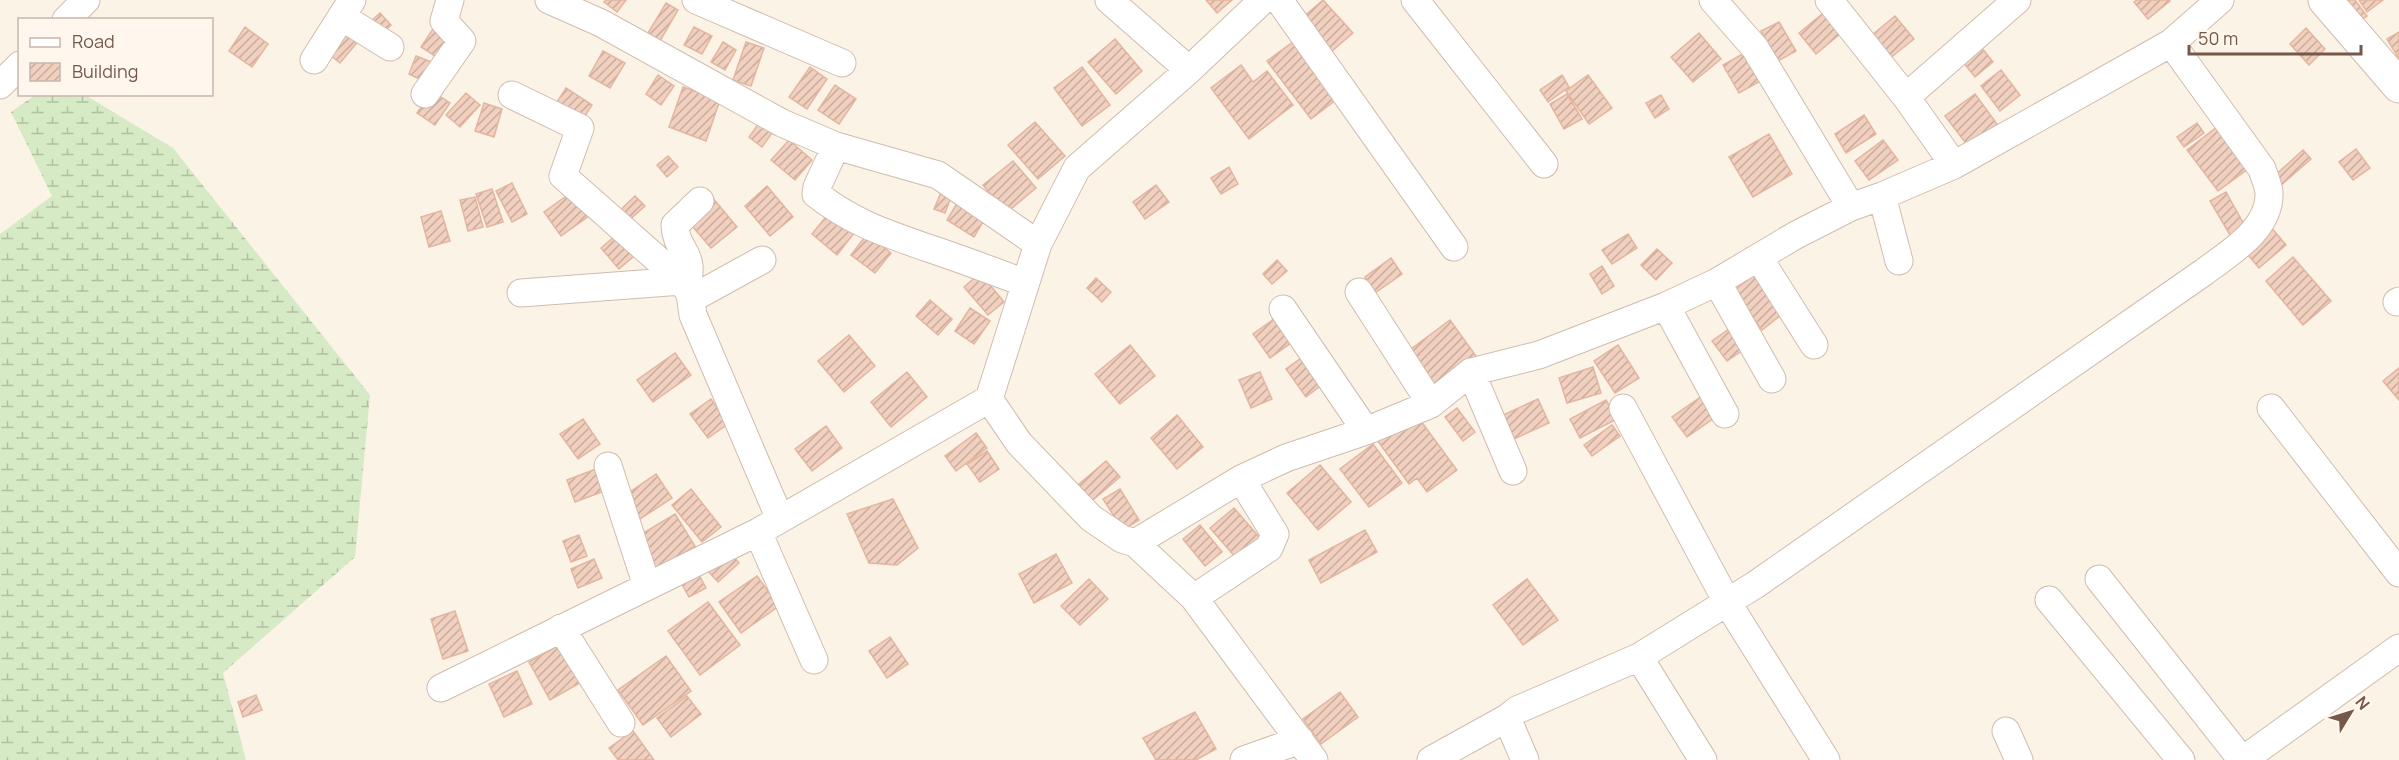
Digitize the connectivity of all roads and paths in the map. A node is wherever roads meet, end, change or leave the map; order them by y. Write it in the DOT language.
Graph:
graph roads {
  1 [pos="86,0"];
  2 [pos="450,0"];
  3 [pos="549,0"];
  4 [pos="696,0"];
  5 [pos="1109,0"];
  6 [pos="1263,0"];
  7 [pos="1279,0"];
  8 [pos="1415,0"];
  9 [pos="1713,0"];
  10 [pos="1829,0"];
  11 [pos="2017,0"];
  12 [pos="2220,0"];
  13 [pos="2325,0"];
  14 [pos="347,8"];
  15 [pos="68,18"];
  16 [pos="2171,43"];
  17 [pos="390,47"];
  18 [pos="314,60"];
  19 [pos="842,63"];
  20 [pos="18,67"];
  21 [pos="1189,70"];
  22 [pos="0,85"];
  23 [pos="2399,86"];
  24 [pos="425,94"];
  25 [pos="512,95"];
  26 [pos="1906,98"];
  27 [pos="836,146"];
  28 [pos="1544,164"];
  29 [pos="1954,165"];
  30 [pos="1882,196"];
  31 [pos="700,201"];
  32 [pos="1851,207"];
  33 [pos="1038,244"];
  34 [pos="1454,247"];
  35 [pos="1759,258"];
  36 [pos="762,260"];
  37 [pos="1899,261"];
  38 [pos="1717,282"];
  39 [pos="1025,283"];
  40 [pos="686,289"];
  41 [pos="1359,292"];
  42 [pos="521,293"];
  43 [pos="1666,306"];
  44 [pos="1283,309"];
  45 [pos="1814,345"];
  46 [pos="1472,372"];
  47 [pos="1772,379"];
  48 [pos="989,399"];
  49 [pos="1431,404"];
  50 [pos="1623,408"];
  51 [pos="2271,408"];
  52 [pos="1725,414"];
  53 [pos="1366,430"];
  54 [pos="608,466"];
  55 [pos="1513,471"];
  56 [pos="1241,479"];
  57 [pos="769,526"];
  58 [pos="1135,543"];
  59 [pos="2399,573"];
  60 [pos="2099,579"];
  61 [pos="647,586"];
  62 [pos="1194,598"];
  63 [pos="2049,600"];
  64 [pos="1728,602"];
  65 [pos="561,628"];
  66 [pos="2399,648"];
  67 [pos="1639,657"];
  68 [pos="814,660"];
  69 [pos="441,688"];
  70 [pos="1507,718"];
  71 [pos="621,723"];
  72 [pos="2006,731"];
  73 [pos="1307,750"];
  74 [pos="1244,760"];
  75 [pos="1431,760"];
  76 [pos="1525,760"];
  77 [pos="1703,760"];
  78 [pos="1826,760"];
  79 [pos="2019,760"];
  80 [pos="2181,760"];
  81 [pos="2242,760"];
  1 -- 15 [label="street"];
  2 -- 24 [label="street"];
  3 -- 27 [label="street"];
  4 -- 19 [label="street"];
  5 -- 21 [label="street"];
  6 -- 21 [label="street"];
  7 -- 34 [label="street"];
  8 -- 28 [label="street"];
  9 -- 32 [label="street"];
  10 -- 26 [label="street"];
  11 -- 26 [label="street"];
  12 -- 16 [label="street"];
  13 -- 23 [label="street"];
  14 -- 17 [label="street"];
  14 -- 18 [label="street"];
  16 -- 29 [label="street"];
  16 -- 64 [label="street"];
  20 -- 22 [label="street"];
  21 -- 33 [label="street"];
  25 -- 40 [label="street"];
  26 -- 29 [label="street"];
  27 -- 33 [label="street"];
  27 -- 39 [label="street"];
  29 -- 30 [label="street"];
  30 -- 32 [label="street"];
  30 -- 37 [label="street"];
  31 -- 40 [label="street"];
  32 -- 35 [label="street"];
  33 -- 39 [label="street"];
  35 -- 38 [label="street"];
  35 -- 45 [label="street"];
  36 -- 40 [label="street"];
  38 -- 43 [label="street"];
  38 -- 47 [label="street"];
  39 -- 48 [label="street"];
  40 -- 42 [label="street"];
  40 -- 57 [label="street"];
  41 -- 49 [label="street"];
  43 -- 46 [label="street"];
  43 -- 52 [label="street"];
  44 -- 53 [label="street"];
  46 -- 49 [label="street"];
  46 -- 55 [label="street"];
  48 -- 57 [label="street"];
  48 -- 58 [label="street"];
  49 -- 53 [label="street"];
  50 -- 64 [label="street"];
  51 -- 59 [label="street"];
  53 -- 56 [label="street"];
  54 -- 61 [label="street"];
  56 -- 58 [label="street"];
  56 -- 62 [label="street"];
  57 -- 61 [label="street"];
  57 -- 68 [label="street"];
  58 -- 62 [label="street"];
  60 -- 81 [label="street"];
  61 -- 65 [label="street"];
  62 -- 73 [label="street"];
  63 -- 80 [label="street"];
  64 -- 67 [label="street"];
  64 -- 78 [label="street"];
  65 -- 69 [label="street"];
  65 -- 71 [label="street"];
  66 -- 81 [label="street"];
  67 -- 70 [label="street"];
  67 -- 77 [label="street"];
  70 -- 75 [label="street"];
  70 -- 76 [label="street"];
  72 -- 79 [label="street"];
  73 -- 74 [label="street"];
}
